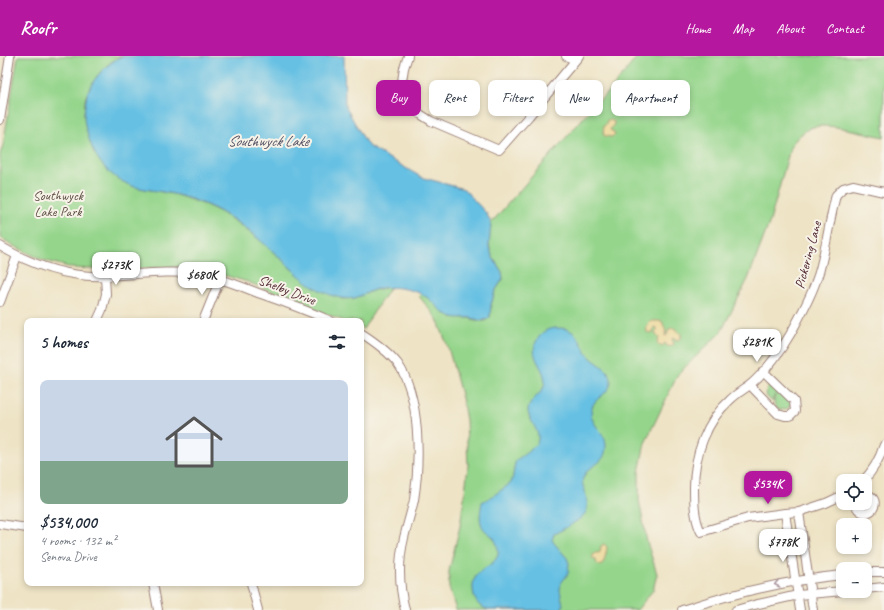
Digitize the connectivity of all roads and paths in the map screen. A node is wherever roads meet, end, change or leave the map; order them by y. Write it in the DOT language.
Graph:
graph roads {
  1 [pos="10,56"];
  2 [pos="408,56"];
  3 [pos="566,56"];
  4 [pos="577,58"];
  5 [pos="0,117"];
  6 [pos="884,192"];
  7 [pos="0,246"];
  8 [pos="17,256"];
  9 [pos="105,276"];
  10 [pos="220,279"];
  11 [pos="0,302"];
  12 [pos="312,313"];
  13 [pos="98,318"];
  14 [pos="204,318"];
  15 [pos="310,318"];
  16 [pos="324,318"];
  17 [pos="364,336"];
  18 [pos="763,371"];
  19 [pos="750,385"];
  20 [pos="884,445"];
  21 [pos="868,474"];
  22 [pos="872,497"];
  23 [pos="836,499"];
  24 [pos="858,510"];
  25 [pos="785,512"];
  26 [pos="799,512"];
  27 [pos="0,524"];
  28 [pos="24,528"];
  29 [pos="872,572"];
  30 [pos="884,572"];
  31 [pos="836,575"];
  32 [pos="809,579"];
  33 [pos="796,580"];
  34 [pos="154,586"];
  35 [pos="252,586"];
  36 [pos="884,587"];
  37 [pos="872,588"];
  38 [pos="836,592"];
  39 [pos="811,594"];
  40 [pos="798,595"];
  41 [pos="158,610"];
  42 [pos="258,610"];
  43 [pos="405,610"];
  44 [pos="682,610"];
  45 [pos="736,610"];
  46 [pos="800,610"];
  47 [pos="813,610"];
  1 -- 5 [label="street"];
  2 -- 4 [label="street"];
  3 -- 4 [label="street"];
  6 -- 18 [label="street, Pickering Lane"];
  7 -- 8 [label="street, Shelby Drive"];
  8 -- 9 [label="street, Shelby Drive"];
  8 -- 11 [label="street"];
  9 -- 10 [label="street, Shelby Drive"];
  9 -- 13 [label="street"];
  10 -- 12 [label="street, Shelby Drive"];
  10 -- 14 [label="street"];
  12 -- 15 [label="street"];
  12 -- 16 [label="street, Shelby Drive"];
  17 -- 43 [label="street"];
  18 -- 19 [label="street, Pickering Lane"];
  18 -- 19 [label="street"];
  19 -- 25 [label="street, Pickering Lane"];
  20 -- 21 [label="street"];
  22 -- 24 [label="street"];
  23 -- 26 [label="street"];
  25 -- 26 [label="street"];
  25 -- 33 [label="street"];
  26 -- 32 [label="street"];
  27 -- 28 [label="street"];
  29 -- 30 [label="street"];
  31 -- 32 [label="street"];
  32 -- 33 [label="street"];
  32 -- 39 [label="street"];
  33 -- 40 [label="street"];
  33 -- 44 [label="street, one-way"];
  34 -- 41 [label="street"];
  35 -- 42 [label="street"];
  36 -- 37 [label="street"];
  38 -- 39 [label="street"];
  39 -- 40 [label="street"];
  39 -- 47 [label="street"];
  40 -- 45 [label="street"];
  40 -- 46 [label="street"];
}
